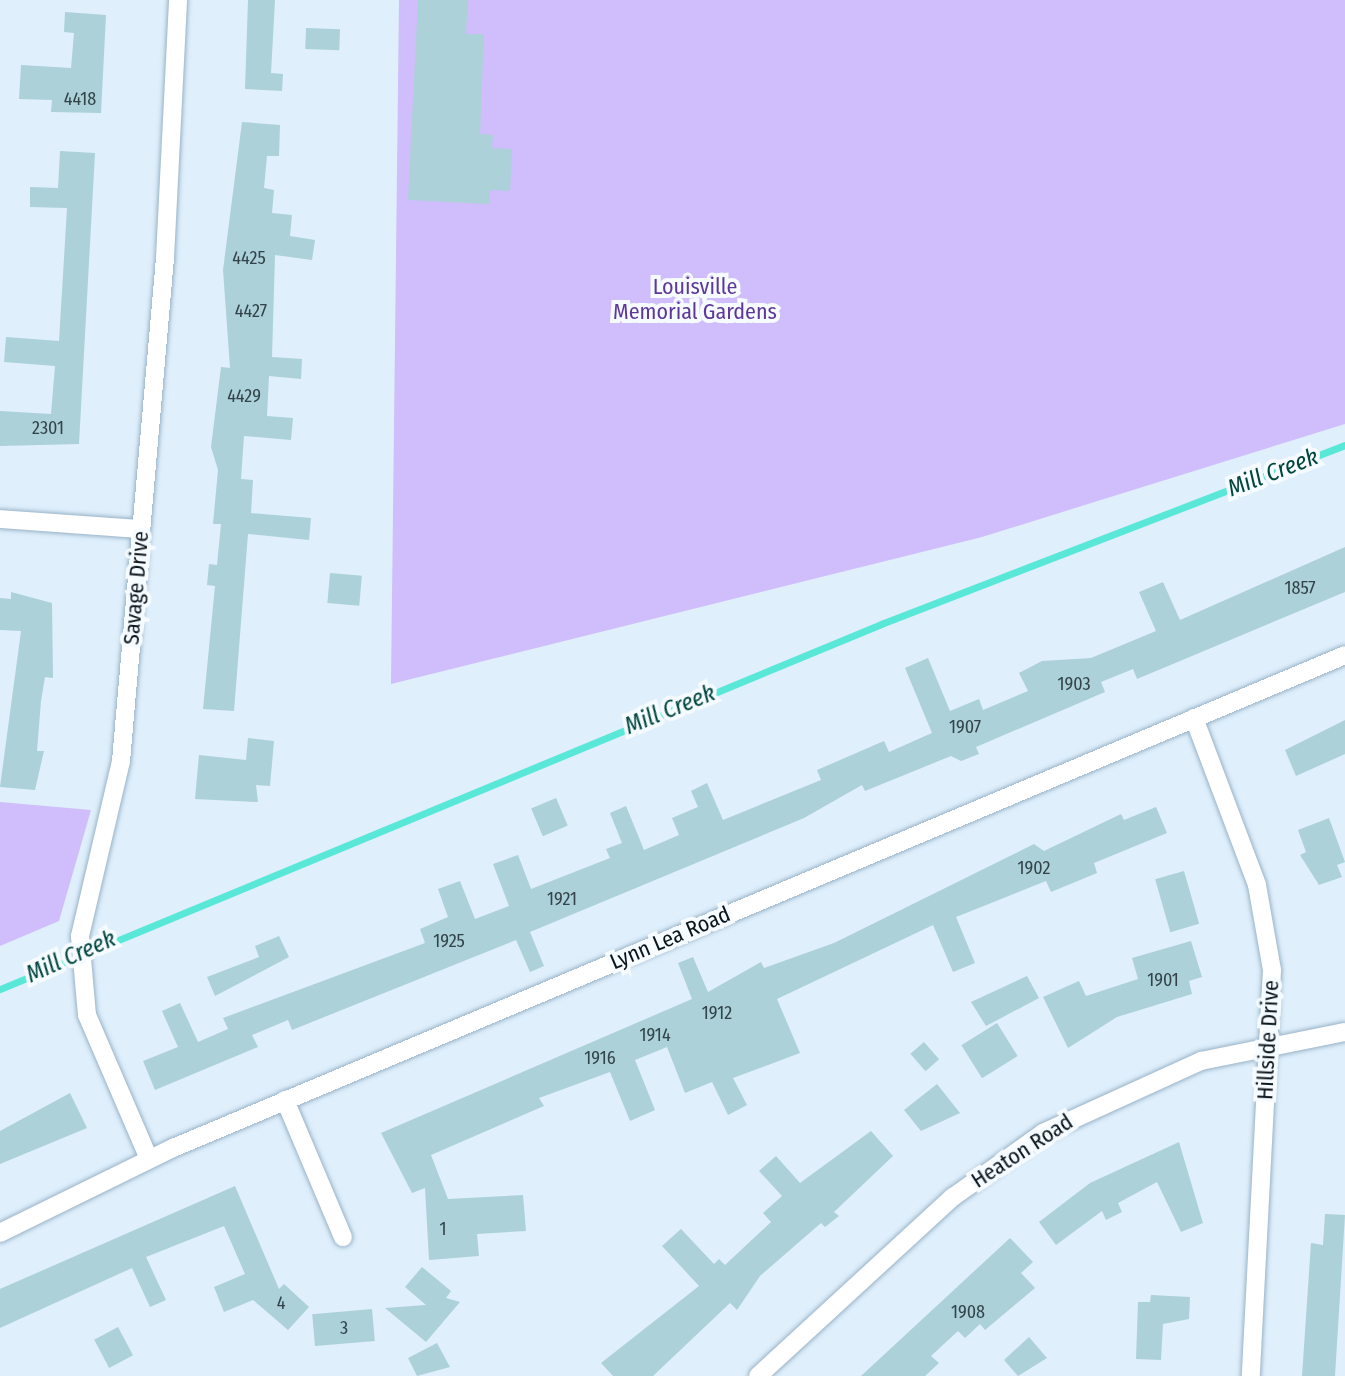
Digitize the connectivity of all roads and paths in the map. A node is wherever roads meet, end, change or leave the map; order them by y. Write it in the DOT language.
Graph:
graph roads {
  1 [pos="178,0"];
  2 [pos="0,519"];
  3 [pos="141,529"];
  4 [pos="1345,655"];
  5 [pos="1194,718"];
  6 [pos="1345,1032"];
  7 [pos="1269,1043"];
  8 [pos="285,1100"];
  9 [pos="149,1159"];
  10 [pos="0,1233"];
  11 [pos="343,1237"];
  12 [pos="758,1376"];
  13 [pos="1251,1376"];
  1 -- 3 [label="street, Savage Drive"];
  2 -- 3 [label="street"];
  3 -- 9 [label="street, Savage Drive"];
  4 -- 5 [label="street, Lynn Lea Road"];
  5 -- 7 [label="street, Hillside Drive"];
  5 -- 8 [label="street, Lynn Lea Road"];
  6 -- 7 [label="street, Heaton Road"];
  7 -- 12 [label="street, Heaton Road"];
  7 -- 13 [label="street, Hillside Drive"];
  8 -- 9 [label="street, Lynn Lea Road"];
  8 -- 11 [label="street"];
  9 -- 10 [label="street, Lynn Lea Road"];
}
